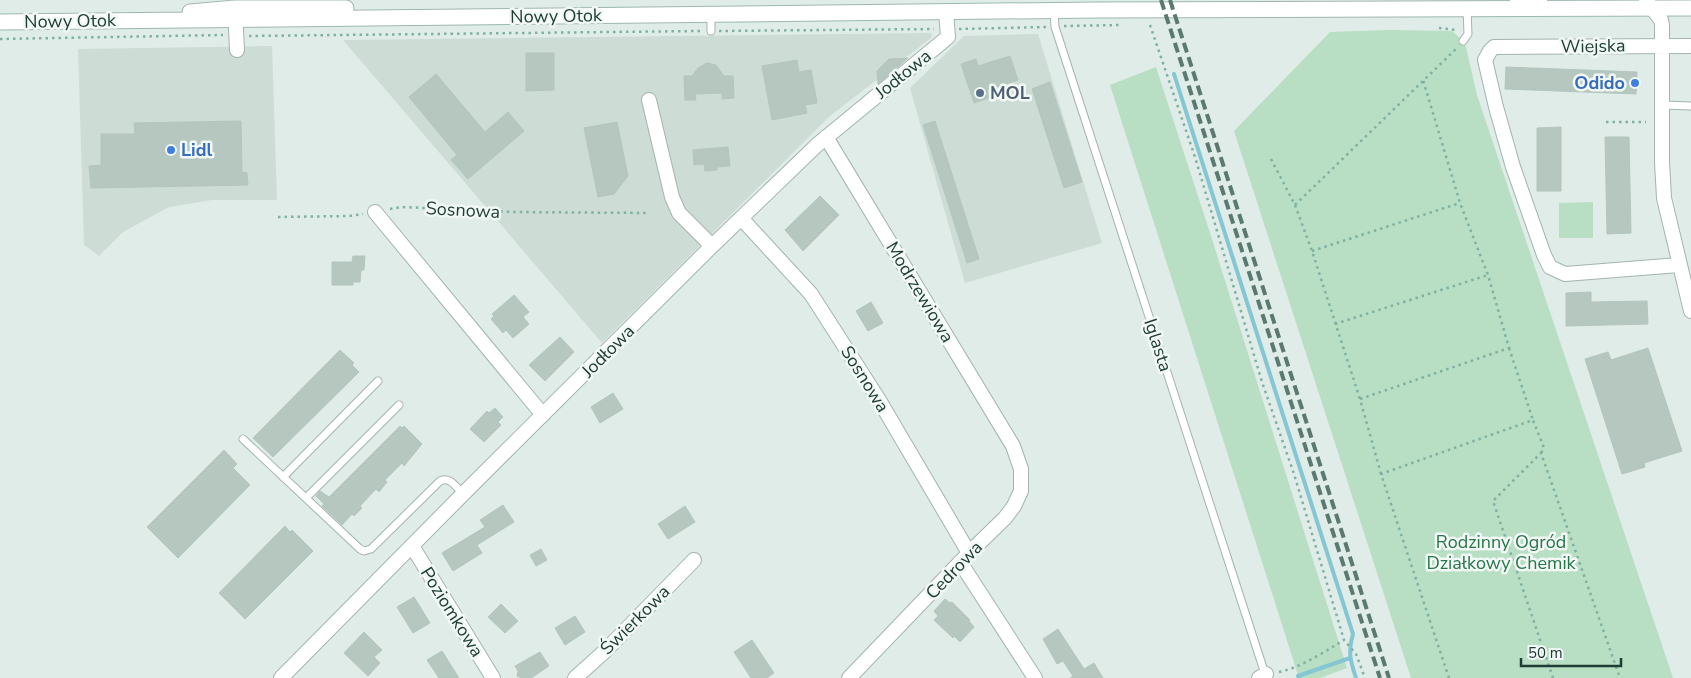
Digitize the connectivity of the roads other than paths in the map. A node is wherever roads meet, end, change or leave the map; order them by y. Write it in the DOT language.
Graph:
graph roads {
  1 [pos="1540,0"];
  2 [pos="1651,3"];
  3 [pos="1686,5"];
  4 [pos="1499,8"];
  5 [pos="1467,9"];
  6 [pos="946,11"];
  7 [pos="1054,11"];
  8 [pos="235,14"];
  9 [pos="711,14"];
  10 [pos="0,22"];
  11 [pos="711,31"];
  12 [pos="1463,41"];
  13 [pos="1691,46"];
  14 [pos="1663,47"];
  15 [pos="237,50"];
  16 [pos="649,100"];
  17 [pos="1661,105"];
  18 [pos="1691,106"];
  19 [pos="826,137"];
  20 [pos="375,212"];
  21 [pos="741,218"];
  22 [pos="711,248"];
  23 [pos="1679,265"];
  24 [pos="1691,311"];
  25 [pos="378,380"];
  26 [pos="399,405"];
  27 [pos="543,416"];
  28 [pos="243,439"];
  29 [pos="1013,446"];
  30 [pos="283,477"];
  31 [pos="462,494"];
  32 [pos="306,498"];
  33 [pos="412,546"];
  34 [pos="964,558"];
  35 [pos="694,560"];
  36 [pos="1264,677"];
  37 [pos="281,678"];
  38 [pos="493,678"];
  39 [pos="575,678"];
  40 [pos="849,678"];
  41 [pos="1034,678"];
  1 -- 4 [label="street"];
  2 -- 3 [label="main road"];
  2 -- 4 [label="main road"];
  2 -- 14 [label="street"];
  4 -- 5 [label="main road"];
  5 -- 7 [label="main road, Nowy Otok"];
  5 -- 12 [label="lane"];
  6 -- 7 [label="main road, Nowy Otok"];
  6 -- 9 [label="main road, Nowy Otok"];
  6 -- 19 [label="street, Jodłowa"];
  7 -- 36 [label="lane, Iglasta"];
  8 -- 9 [label="main road, Nowy Otok"];
  8 -- 10 [label="main road, Nowy Otok"];
  8 -- 15 [label="street"];
  9 -- 11 [label="lane"];
  13 -- 14 [label="street, Wiejska"];
  14 -- 17 [label="street"];
  14 -- 23 [label="street, Wiejska"];
  16 -- 22 [label="street"];
  17 -- 18 [label="lane"];
  17 -- 23 [label="street"];
  19 -- 21 [label="street, Jodłowa"];
  19 -- 29 [label="street, Modrzewiowa"];
  20 -- 27 [label="street"];
  21 -- 22 [label="street, Jodłowa"];
  21 -- 34 [label="street, Sosnowa"];
  22 -- 27 [label="street, Jodłowa"];
  23 -- 24 [label="street"];
  25 -- 30 [label="lane"];
  26 -- 32 [label="lane"];
  27 -- 31 [label="street, Jodłowa"];
  28 -- 30 [label="lane"];
  29 -- 34 [label="street, Cedrowa"];
  30 -- 32 [label="lane"];
  31 -- 32 [label="lane"];
  31 -- 33 [label="street, Jodłowa"];
  33 -- 37 [label="street, Jodłowa"];
  33 -- 38 [label="street, Poziomkowa"];
  34 -- 40 [label="street, Cedrowa"];
  34 -- 41 [label="street, Sosnowa"];
  35 -- 39 [label="street, Świerkowa"];
}
